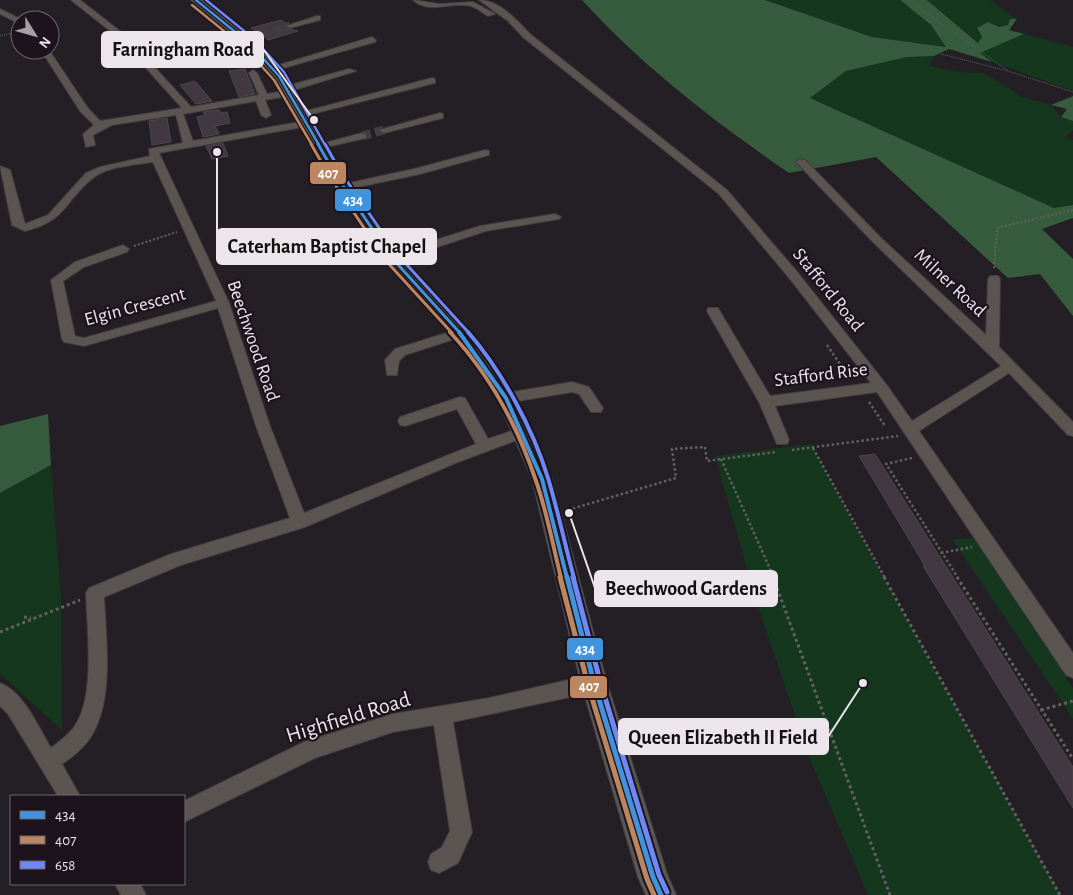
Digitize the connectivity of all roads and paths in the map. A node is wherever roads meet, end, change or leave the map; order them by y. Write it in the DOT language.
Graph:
graph roads {
  1 [pos="75,0"];
  2 [pos="196,0"];
  3 [pos="417,0"];
  4 [pos="483,0"];
  5 [pos="908,0"];
  6 [pos="316,18"];
  7 [pos="511,19"];
  8 [pos="290,26"];
  9 [pos="372,40"];
  10 [pos="941,54"];
  11 [pos="51,60"];
  12 [pos="273,68"];
  13 [pos="352,71"];
  14 [pos="1008,71"];
  15 [pos="252,72"];
  16 [pos="432,81"];
  17 [pos="287,91"];
  18 [pos="1073,92"];
  19 [pos="262,98"];
  20 [pos="185,113"];
  21 [pos="266,115"];
  22 [pos="440,116"];
  23 [pos="302,119"];
  24 [pos="112,123"];
  25 [pos="384,130"];
  26 [pos="362,136"];
  27 [pos="90,145"];
  28 [pos="189,145"];
  29 [pos="318,146"];
  30 [pos="485,153"];
  31 [pos="155,158"];
  32 [pos="801,162"];
  33 [pos="0,169"];
  34 [pos="344,187"];
  35 [pos="1073,210"];
  36 [pos="555,217"];
  37 [pos="188,229"];
  38 [pos="122,249"];
  39 [pos="392,258"];
  40 [pos="994,279"];
  41 [pos="223,303"];
  42 [pos="713,311"];
  43 [pos="460,333"];
  44 [pos="827,344"];
  45 [pos="992,348"];
  46 [pos="1009,367"];
  47 [pos="392,372"];
  48 [pos="877,382"];
  49 [pos="861,390"];
  50 [pos="506,398"];
  51 [pos="766,402"];
  52 [pos="596,408"];
  53 [pos="405,420"];
  54 [pos="885,426"];
  55 [pos="912,431"];
  56 [pos="1073,431"];
  57 [pos="523,432"];
  58 [pos="485,446"];
  59 [pos="783,447"];
  60 [pos="813,448"];
  61 [pos="928,455"];
  62 [pos="721,459"];
  63 [pos="552,515"];
  64 [pos="299,522"];
  65 [pos="988,544"];
  66 [pos="941,553"];
  67 [pos="95,593"];
  68 [pos="24,617"];
  69 [pos="33,619"];
  70 [pos="0,632"];
  71 [pos="1073,669"];
  72 [pos="594,683"];
  73 [pos="0,692"];
  74 [pos="1073,701"];
  75 [pos="1041,710"];
  76 [pos="442,715"];
  77 [pos="1073,759"];
  78 [pos="50,761"];
  79 [pos="69,795"];
  80 [pos="185,812"];
  81 [pos="439,862"];
  82 [pos="661,895"];
  83 [pos="890,895"];
  84 [pos="1060,895"];
  1 -- 20 [label="street"];
  2 -- 12 [label="main road"];
  3 -- 7 [label="street"];
  4 -- 7 [label="street, Stafford Road"];
  5 -- 14 [label="path"];
  6 -- 8 [label="street"];
  7 -- 48 [label="street, Stafford Road"];
  9 -- 12 [label="street"];
  10 -- 14 [label="path"];
  11 -- 24 [label="street"];
  12 -- 17 [label="main road"];
  13 -- 17 [label="street"];
  14 -- 18 [label="path"];
  15 -- 19 [label="street"];
  16 -- 23 [label="street"];
  17 -- 19 [label="street"];
  17 -- 23 [label="main road"];
  19 -- 20 [label="street"];
  19 -- 21 [label="street"];
  20 -- 24 [label="street"];
  20 -- 28 [label="street"];
  22 -- 25 [label="street"];
  23 -- 28 [label="street"];
  23 -- 29 [label="main road"];
  24 -- 27 [label="street"];
  26 -- 29 [label="street"];
  28 -- 31 [label="street"];
  29 -- 34 [label="main road"];
  30 -- 34 [label="street"];
  31 -- 33 [label="street"];
  31 -- 37 [label="street, Beechwood Road"];
  32 -- 45 [label="street, Milner Road"];
  34 -- 39 [label="main road"];
  35 -- 40 [label="path"];
  36 -- 39 [label="street"];
  37 -- 38 [label="path"];
  37 -- 41 [label="street, Beechwood Road"];
  38 -- 41 [label="street, Elgin Crescent"];
  39 -- 43 [label="main road"];
  40 -- 45 [label="street"];
  41 -- 64 [label="street, Beechwood Road"];
  42 -- 51 [label="street, Stafford Rise"];
  43 -- 47 [label="street"];
  43 -- 50 [label="main road"];
  44 -- 48 [label="path"];
  45 -- 46 [label="street, Milner Road"];
  46 -- 55 [label="street"];
  46 -- 56 [label="street, Milner Road"];
  48 -- 49 [label="street, Stafford Rise"];
  48 -- 55 [label="street, Stafford Road"];
  49 -- 51 [label="street, Stafford Rise"];
  49 -- 54 [label="path"];
  50 -- 52 [label="street"];
  50 -- 57 [label="main road"];
  51 -- 59 [label="street, Stafford Rise"];
  53 -- 58 [label="street"];
  55 -- 59 [label="path"];
  55 -- 61 [label="street, Stafford Road"];
  57 -- 58 [label="street"];
  57 -- 63 [label="main road"];
  58 -- 64 [label="street"];
  59 -- 62 [label="path"];
  60 -- 84 [label="path"];
  61 -- 65 [label="street, Stafford Road"];
  61 -- 66 [label="path"];
  62 -- 63 [label="path"];
  62 -- 83 [label="path"];
  63 -- 72 [label="main road"];
  64 -- 67 [label="street"];
  65 -- 66 [label="path"];
  65 -- 71 [label="street, Stafford Road"];
  66 -- 75 [label="path"];
  67 -- 69 [label="path"];
  67 -- 78 [label="street"];
  68 -- 69 [label="path"];
  69 -- 70 [label="path"];
  72 -- 76 [label="street, Highfield Road"];
  72 -- 82 [label="main road"];
  73 -- 78 [label="street"];
  74 -- 75 [label="path"];
  75 -- 77 [label="path"];
  76 -- 80 [label="street, Highfield Road"];
  76 -- 81 [label="street"];
  78 -- 79 [label="street"];
}
